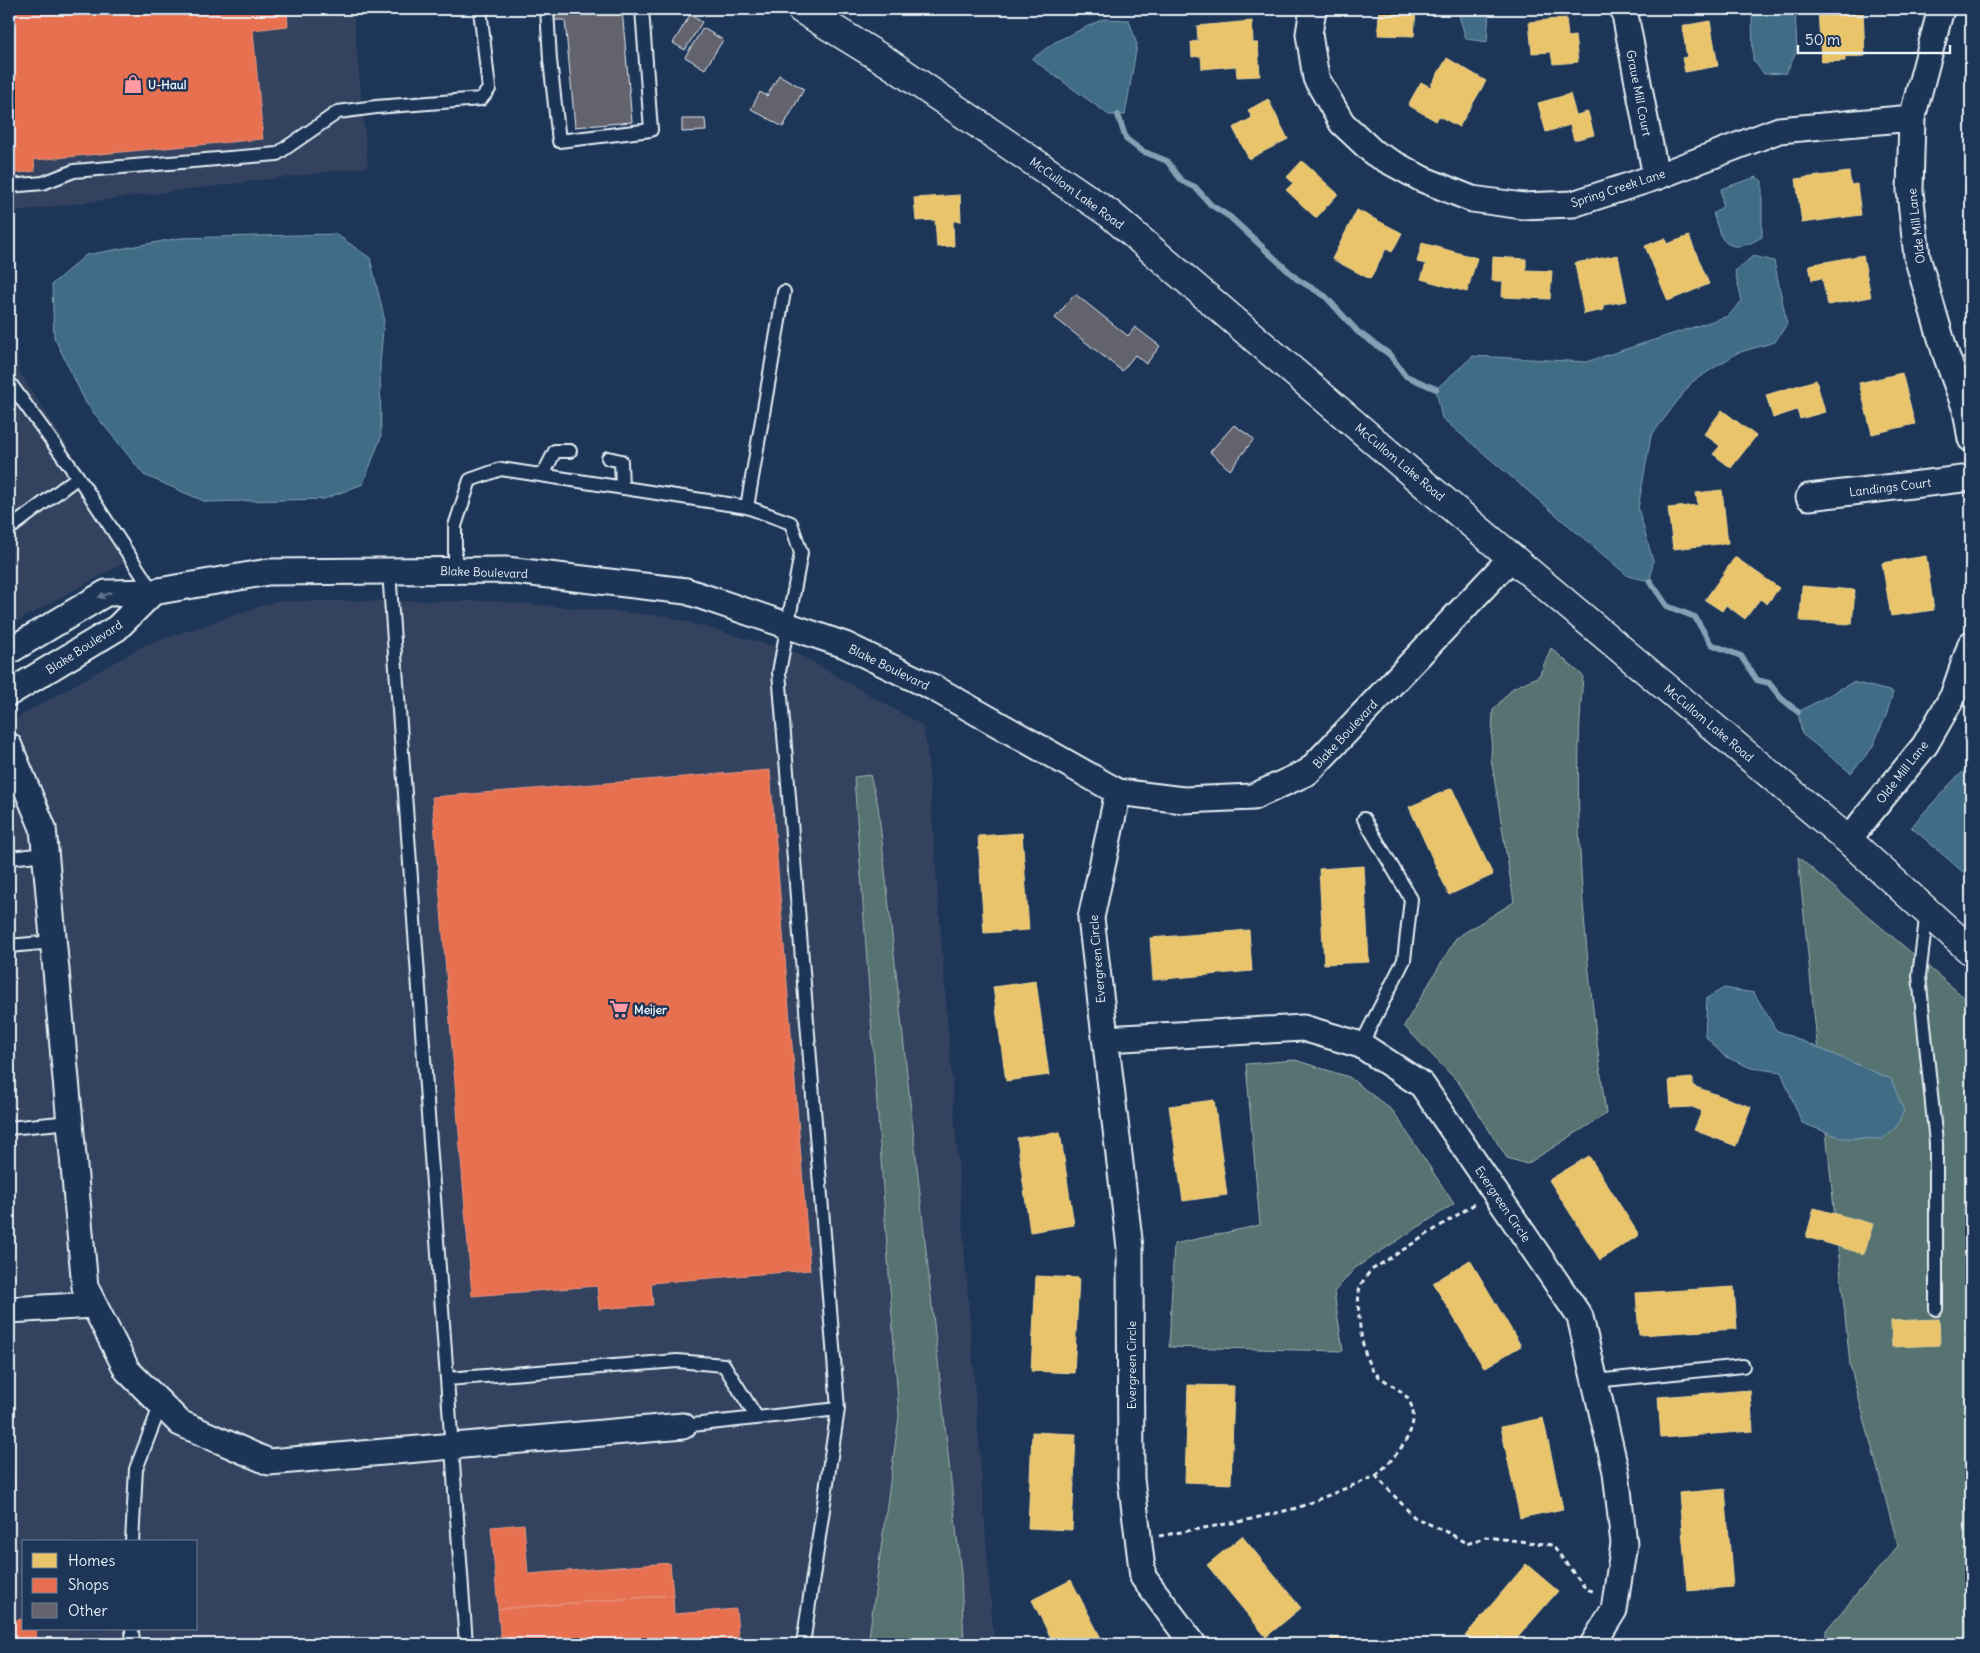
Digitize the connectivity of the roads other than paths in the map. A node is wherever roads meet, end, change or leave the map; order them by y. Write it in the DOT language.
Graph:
graph roads {
  1 [pos="480,9"];
  2 [pos="547,9"];
  3 [pos="642,9"];
  4 [pos="801,9"];
  5 [pos="1313,9"];
  6 [pos="1624,9"];
  7 [pos="1941,9"];
  8 [pos="1912,118"];
  9 [pos="1656,177"];
  10 [pos="9,186"];
  11 [pos="784,292"];
  12 [pos="9,382"];
  13 [pos="1971,439"];
  14 [pos="570,451"];
  15 [pos="608,458"];
  16 [pos="543,476"];
  17 [pos="78,477"];
  18 [pos="1971,478"];
  19 [pos="622,488"];
  20 [pos="1809,497"];
  21 [pos="747,507"];
  22 [pos="9,529"];
  23 [pos="1512,557"];
  24 [pos="390,570"];
  25 [pos="455,570"];
  26 [pos="152,592"];
  27 [pos="786,625"];
  28 [pos="1971,644"];
  29 [pos="9,651"];
  30 [pos="9,693"];
  31 [pos="9,746"];
  32 [pos="1118,792"];
  33 [pos="1364,820"];
  34 [pos="1848,840"];
  35 [pos="45,854"];
  36 [pos="9,858"];
  37 [pos="1927,911"];
  38 [pos="53,942"];
  39 [pos="9,946"];
  40 [pos="1971,951"];
  41 [pos="1105,1039"];
  42 [pos="1362,1045"];
  43 [pos="70,1122"];
  44 [pos="9,1128"];
  45 [pos="94,1305"];
  46 [pos="1936,1309"];
  47 [pos="9,1310"];
  48 [pos="1743,1366"];
  49 [pos="447,1379"];
  50 [pos="1595,1381"];
  51 [pos="161,1404"];
  52 [pos="838,1409"];
  53 [pos="757,1418"];
  54 [pos="683,1426"];
  55 [pos="451,1446"];
  56 [pos="132,1540"];
  57 [pos="132,1630"];
  58 [pos="132,1644"];
  59 [pos="466,1644"];
  60 [pos="803,1644"];
  61 [pos="1193,1644"];
  62 [pos="1593,1644"];
  1 -- 10 [label="lane"];
  2 -- 3 [label="lane"];
  4 -- 23 [label="street, McCullom Lake Road"];
  5 -- 9 [label="street, Spring Creek Lane"];
  6 -- 9 [label="street, Graue Mill Court"];
  7 -- 8 [label="street, Olde Mill Lane"];
  8 -- 9 [label="street, Spring Creek Lane"];
  8 -- 13 [label="street, Olde Mill Lane"];
  11 -- 21 [label="lane"];
  12 -- 17 [label="lane"];
  14 -- 16 [label="lane"];
  15 -- 19 [label="lane"];
  16 -- 19 [label="lane"];
  16 -- 25 [label="lane"];
  17 -- 22 [label="lane"];
  17 -- 26 [label="lane"];
  18 -- 20 [label="street, Landings Court"];
  19 -- 21 [label="lane"];
  21 -- 27 [label="lane"];
  23 -- 32 [label="street, Blake Boulevard"];
  23 -- 34 [label="street, McCullom Lake Road"];
  24 -- 25 [label="street, Blake Boulevard"];
  24 -- 26 [label="street, Blake Boulevard"];
  24 -- 49 [label="lane"];
  25 -- 27 [label="street, Blake Boulevard"];
  26 -- 29 [label="street, Blake Boulevard, one-way"];
  26 -- 30 [label="street, Blake Boulevard"];
  27 -- 32 [label="street, Blake Boulevard"];
  27 -- 52 [label="lane"];
  28 -- 34 [label="street, Olde Mill Lane"];
  31 -- 35 [label="street"];
  32 -- 41 [label="street, Evergreen Circle"];
  33 -- 42 [label="lane"];
  34 -- 37 [label="street, McCullom Lake Road"];
  35 -- 36 [label="lane"];
  35 -- 38 [label="street"];
  37 -- 40 [label="street, McCullom Lake Road"];
  37 -- 46 [label="lane"];
  38 -- 39 [label="lane"];
  38 -- 43 [label="street"];
  41 -- 42 [label="street, Evergreen Circle"];
  41 -- 61 [label="street, Evergreen Circle"];
  42 -- 50 [label="street, Evergreen Circle"];
  43 -- 44 [label="lane"];
  43 -- 45 [label="street"];
  45 -- 47 [label="street"];
  45 -- 51 [label="street"];
  48 -- 50 [label="lane"];
  49 -- 53 [label="lane"];
  49 -- 55 [label="lane"];
  50 -- 62 [label="street, Evergreen Circle"];
  51 -- 55 [label="street"];
  51 -- 56 [label="lane"];
  52 -- 53 [label="lane"];
  52 -- 60 [label="lane"];
  53 -- 54 [label="lane"];
  54 -- 55 [label="street"];
  55 -- 59 [label="lane"];
  57 -- 58 [label="lane"];
}
